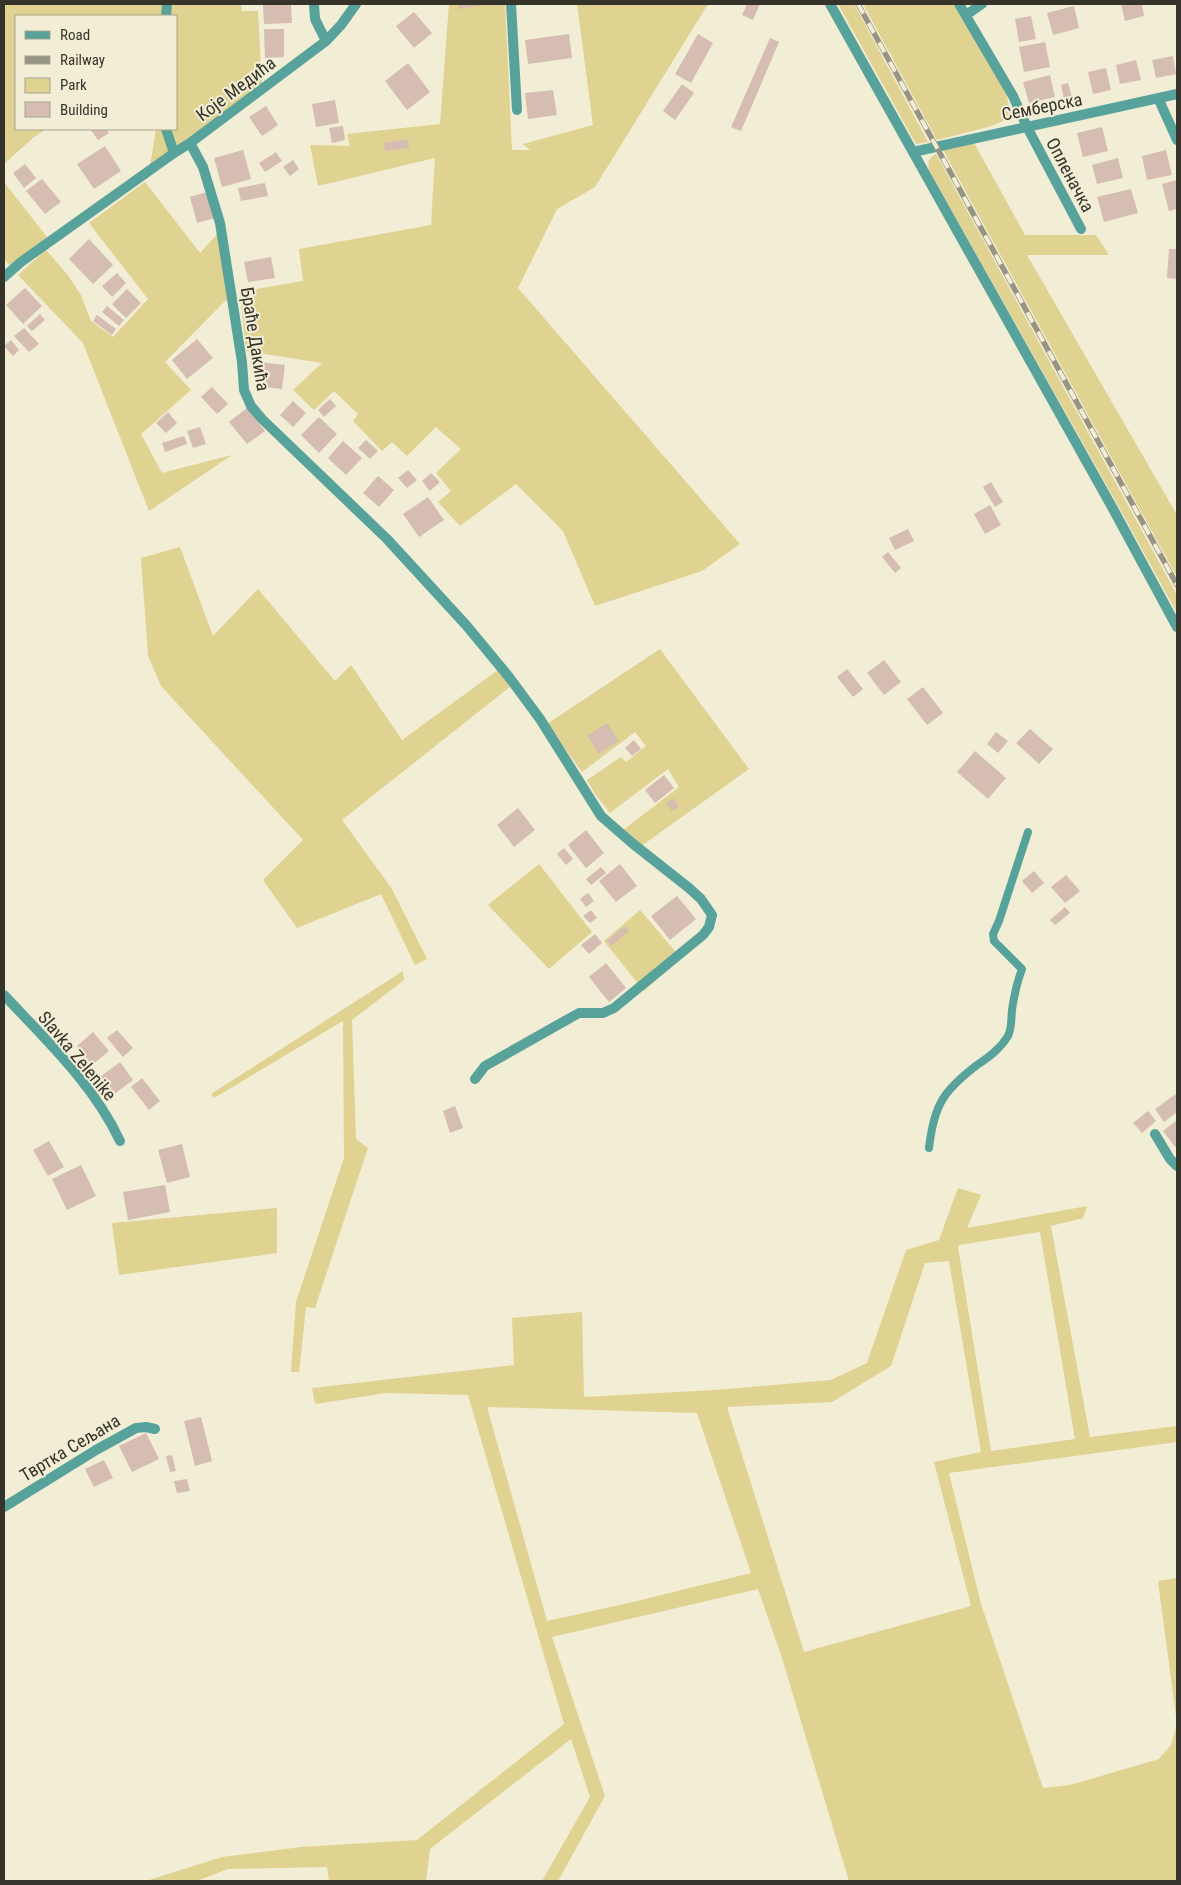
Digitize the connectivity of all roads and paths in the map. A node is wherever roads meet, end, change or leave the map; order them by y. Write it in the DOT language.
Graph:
graph roads {
  1 [pos="314,4"];
  2 [pos="356,4"];
  3 [pos="511,4"];
  4 [pos="830,4"];
  5 [pos="959,4"];
  6 [pos="982,4"];
  7 [pos="966,15"];
  8 [pos="326,41"];
  9 [pos="1177,94"];
  10 [pos="1159,100"];
  11 [pos="517,110"];
  12 [pos="1027,127"];
  13 [pos="166,130"];
  14 [pos="1177,140"];
  15 [pos="190,143"];
  16 [pos="913,152"];
  17 [pos="174,153"];
  18 [pos="1081,230"];
  19 [pos="4,277"];
  20 [pos="1177,628"];
  21 [pos="1028,832"];
  22 [pos="4,995"];
  23 [pos="475,1079"];
  24 [pos="1155,1134"];
  25 [pos="120,1141"];
  26 [pos="929,1148"];
  27 [pos="1177,1166"];
  28 [pos="156,1429"];
  29 [pos="4,1507"];
  1 -- 8 [label="street"];
  2 -- 8 [label="street, Које Медића"];
  3 -- 11 [label="street"];
  4 -- 16 [label="street"];
  5 -- 7 [label="street, Опленачка"];
  6 -- 7 [label="street"];
  7 -- 12 [label="street, Опленачка"];
  8 -- 15 [label="street, Које Медића"];
  9 -- 10 [label="street, Семберска"];
  10 -- 12 [label="street, Семберска"];
  10 -- 14 [label="street"];
  12 -- 16 [label="street, Семберска"];
  12 -- 18 [label="street, Опленачка"];
  13 -- 17 [label="street"];
  15 -- 17 [label="street, Које Медића"];
  15 -- 23 [label="street, Браће Дакића"];
  16 -- 20 [label="street"];
  17 -- 19 [label="street, Које Медића"];
  21 -- 26 [label="lane"];
  22 -- 25 [label="street, Slavka Zelenike"];
  24 -- 27 [label="street"];
  28 -- 29 [label="street, Твртка Сељана"];
}
